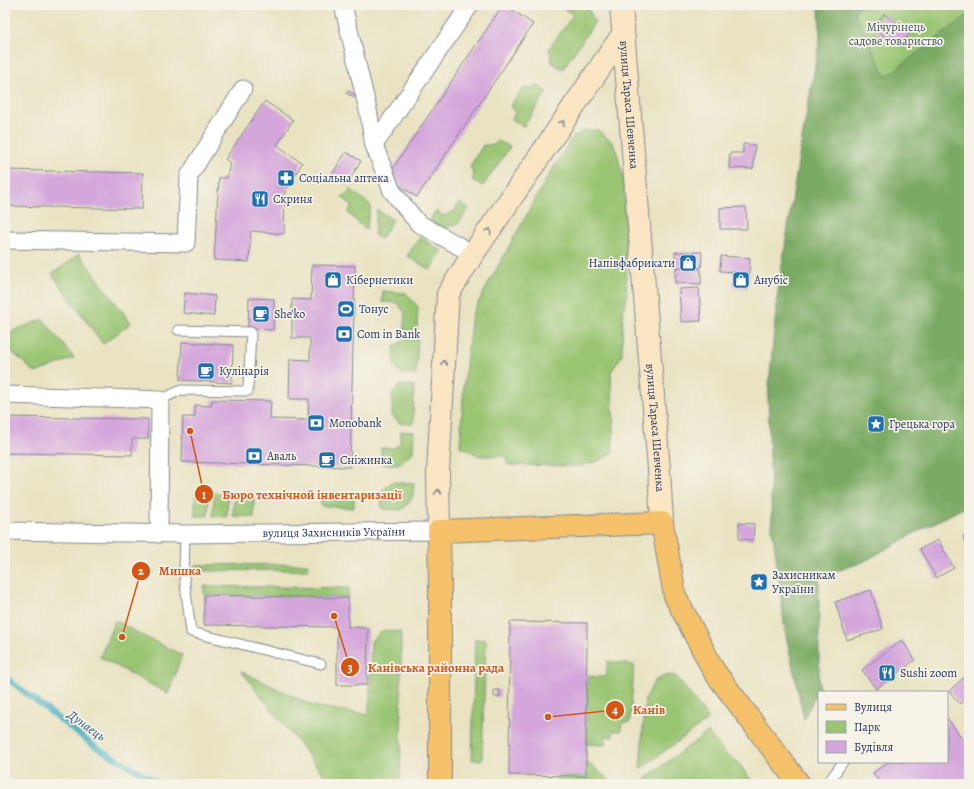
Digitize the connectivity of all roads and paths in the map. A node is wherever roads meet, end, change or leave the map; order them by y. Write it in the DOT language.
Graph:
graph roads {
  1 [pos="343,5"];
  2 [pos="470,5"];
  3 [pos="621,5"];
  4 [pos="623,34"];
  5 [pos="243,89"];
  6 [pos="374,145"];
  7 [pos="5,240"];
  8 [pos="473,254"];
  9 [pos="178,330"];
  10 [pos="5,395"];
  11 [pos="160,400"];
  12 [pos="662,523"];
  13 [pos="5,531"];
  14 [pos="439,532"];
  15 [pos="159,534"];
  16 [pos="185,534"];
  17 [pos="321,664"];
  18 [pos="842,763"];
  19 [pos="440,784"];
  20 [pos="799,784"];
  21 [pos="827,784"];
  1 -- 6 [label="street"];
  2 -- 6 [label="street"];
  3 -- 4 [label="street, вулиця Тараса Шевченка"];
  8 -- 4 [label="street, вулиця Тараса Шевченка, one-way"];
  4 -- 12 [label="street, вулиця Тараса Шевченка"];
  5 -- 7 [label="street"];
  6 -- 8 [label="street"];
  14 -- 8 [label="street, вулиця Тараса Шевченка, one-way"];
  9 -- 11 [label="lane"];
  10 -- 11 [label="street"];
  11 -- 15 [label="street"];
  12 -- 14 [label="main road, вулиця Захисників України"];
  12 -- 20 [label="main road, вулиця Тараса Шевченка"];
  13 -- 15 [label="street, вулиця Захисників України"];
  14 -- 16 [label="street, вулиця Захисників України"];
  14 -- 19 [label="main road"];
  15 -- 16 [label="street, вулиця Захисників України"];
  16 -- 17 [label="lane"];
  18 -- 21 [label="lane"];
}
